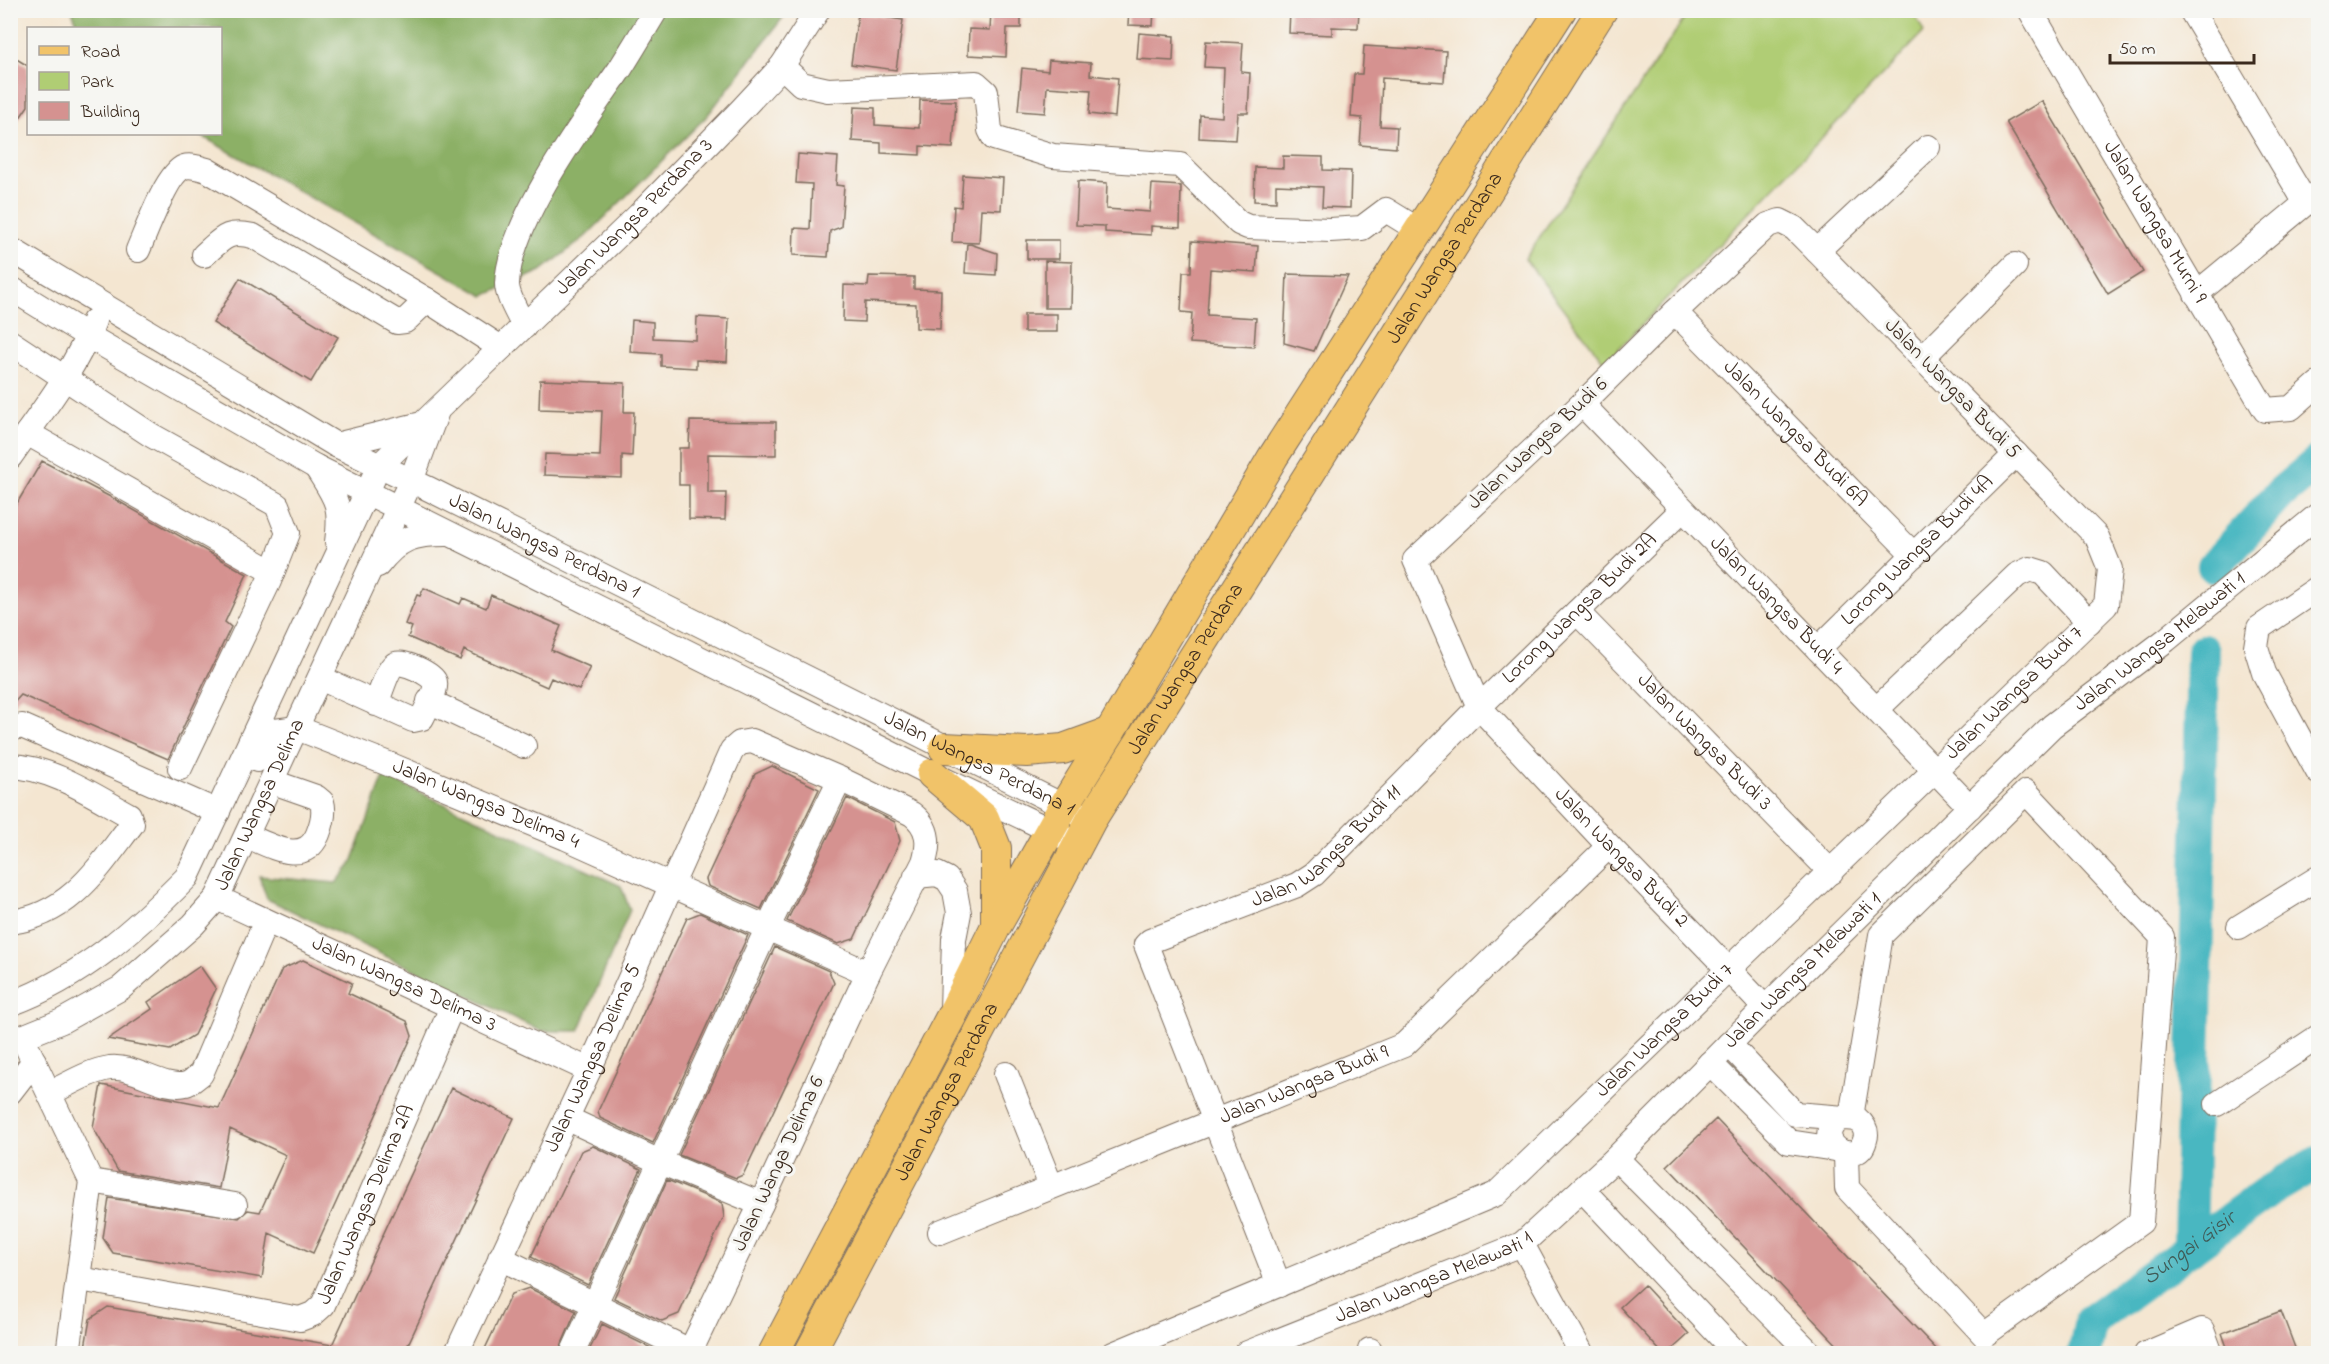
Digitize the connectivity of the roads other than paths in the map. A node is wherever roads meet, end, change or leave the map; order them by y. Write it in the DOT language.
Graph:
graph roads {
  1 [pos="656,10"];
  2 [pos="818,10"];
  3 [pos="1561,10"];
  4 [pos="1602,10"];
  5 [pos="2191,10"];
  6 [pos="2041,14"];
  7 [pos="782,66"];
  8 [pos="1928,147"];
  9 [pos="2312,198"];
  10 [pos="1780,221"];
  11 [pos="1420,231"];
  12 [pos="10,249"];
  13 [pos="138,250"];
  14 [pos="1817,251"];
  15 [pos="204,255"];
  16 [pos="2015,265"];
  17 [pos="10,288"];
  18 [pos="2196,294"];
  19 [pos="427,300"];
  20 [pos="100,305"];
  21 [pos="1675,312"];
  22 [pos="524,327"];
  23 [pos="88,336"];
  24 [pos="10,342"];
  25 [pos="501,348"];
  26 [pos="1922,358"];
  27 [pos="66,377"];
  28 [pos="2319,384"];
  29 [pos="1582,404"];
  30 [pos="429,418"];
  31 [pos="27,433"];
  32 [pos="336,445"];
  33 [pos="2016,454"];
  34 [pos="10,457"];
  35 [pos="379,466"];
  36 [pos="316,467"];
  37 [pos="411,481"];
  38 [pos="366,492"];
  39 [pos="398,508"];
  40 [pos="1682,510"];
  41 [pos="2319,515"];
  42 [pos="449,534"];
  43 [pos="1914,555"];
  44 [pos="335,559"];
  45 [pos="2110,569"];
  46 [pos="273,572"];
  47 [pos="363,583"];
  48 [pos="2319,588"];
  49 [pos="1577,612"];
  50 [pos="2089,622"];
  51 [pos="1818,649"];
  52 [pos="320,678"];
  53 [pos="429,701"];
  54 [pos="376,704"];
  55 [pos="1479,707"];
  56 [pos="1877,709"];
  57 [pos="297,728"];
  58 [pos="10,729"];
  59 [pos="1110,732"];
  60 [pos="524,746"];
  61 [pos="938,761"];
  62 [pos="10,766"];
  63 [pos="180,768"];
  64 [pos="2007,770"];
  65 [pos="1936,771"];
  66 [pos="2319,772"];
  67 [pos="840,779"];
  68 [pos="273,782"];
  69 [pos="2026,792"];
  70 [pos="1970,807"];
  71 [pos="218,812"];
  72 [pos="1057,818"];
  73 [pos="1085,832"];
  74 [pos="248,836"];
  75 [pos="204,842"];
  76 [pos="1609,846"];
  77 [pos="1831,872"];
  78 [pos="916,876"];
  79 [pos="2319,878"];
  80 [pos="672,886"];
  81 [pos="217,898"];
  82 [pos="266,921"];
  83 [pos="10,922"];
  84 [pos="996,926"];
  85 [pos="2239,927"];
  86 [pos="767,929"];
  87 [pos="1730,970"];
  88 [pos="868,973"];
  89 [pos="10,1004"];
  90 [pos="452,1007"];
  91 [pos="1765,1008"];
  92 [pos="952,1016"];
  93 [pos="2319,1037"];
  94 [pos="16,1040"];
  95 [pos="1736,1052"];
  96 [pos="34,1061"];
  97 [pos="1710,1063"];
  98 [pos="589,1070"];
  99 [pos="1006,1074"];
  100 [pos="10,1092"];
  101 [pos="50,1093"];
  102 [pos="1786,1103"];
  103 [pos="2217,1104"];
  104 [pos="566,1118"];
  105 [pos="1845,1118"];
  106 [pos="1768,1121"];
  107 [pos="1214,1122"];
  108 [pos="1841,1151"];
  109 [pos="1616,1158"];
  110 [pos="660,1162"];
  111 [pos="91,1181"];
  112 [pos="1051,1186"];
  113 [pos="1582,1189"];
  114 [pos="761,1204"];
  115 [pos="235,1205"];
  116 [pos="940,1233"];
  117 [pos="1522,1244"];
  118 [pos="500,1258"];
  119 [pos="80,1279"];
  120 [pos="1279,1285"];
  121 [pos="594,1306"];
  122 [pos="690,1352"];
  123 [pos="68,1353"];
  124 [pos="456,1353"];
  125 [pos="572,1353"];
  126 [pos="773,1353"];
  127 [pos="808,1353"];
  128 [pos="1113,1353"];
  129 [pos="1245,1353"];
  130 [pos="1582,1353"];
  131 [pos="1737,1353"];
  132 [pos="1811,1353"];
  133 [pos="2146,1353"];
  134 [pos="2211,1353"];
  1 -- 22 [label="street"];
  2 -- 7 [label="street, Jalan Wangsa Perdana 3"];
  3 -- 11 [label="main road, Jalan Wangsa Perdana"];
  4 -- 73 [label="main road, Jalan Wangsa Perdana"];
  5 -- 9 [label="street"];
  6 -- 18 [label="street, Jalan Wangsa Murni 9"];
  7 -- 11 [label="street"];
  7 -- 22 [label="street, Jalan Wangsa Perdana 3"];
  8 -- 14 [label="street"];
  9 -- 18 [label="street"];
  10 -- 14 [label="street, Jalan Wangsa Budi 5"];
  10 -- 21 [label="street, Jalan Wangsa Budi 6"];
  11 -- 59 [label="main road, Jalan Wangsa Perdana"];
  12 -- 20 [label="street, Jalan Wangsa Perdana 1"];
  13 -- 19 [label="street"];
  14 -- 26 [label="street, Jalan Wangsa Budi 5"];
  15 -- 19 [label="street"];
  16 -- 26 [label="street"];
  17 -- 23 [label="street, Jalan Wangsa Perdana 1"];
  18 -- 28 [label="street, Jalan Wangsa Murni 9"];
  19 -- 25 [label="street"];
  20 -- 23 [label="street"];
  20 -- 32 [label="street, Jalan Wangsa Perdana 1"];
  21 -- 29 [label="street, Jalan Wangsa Budi 6"];
  21 -- 43 [label="street, Jalan Wangsa Budi 6A"];
  22 -- 25 [label="street, Jalan Wangsa Perdana 3"];
  23 -- 27 [label="street"];
  23 -- 36 [label="street, Jalan Wangsa Perdana 1"];
  24 -- 27 [label="street"];
  25 -- 30 [label="street, Jalan Wangsa Perdana 3"];
  26 -- 33 [label="street, Jalan Wangsa Budi 5"];
  27 -- 31 [label="street"];
  27 -- 46 [label="street"];
  29 -- 40 [label="street, Jalan Wangsa Budi 4"];
  29 -- 55 [label="street, Jalan Wangsa Budi 6"];
  30 -- 32 [label="street"];
  30 -- 35 [label="street, Jalan Wangsa Perdana 3"];
  30 -- 37 [label="street, Jalan Wangsa Perdana 3"];
  31 -- 34 [label="street"];
  31 -- 46 [label="street"];
  32 -- 35 [label="street, Jalan Wangsa Perdana 1"];
  33 -- 43 [label="street, Lorong Wangsa Budi 4A"];
  33 -- 45 [label="street, Jalan Wangsa Budi 5"];
  35 -- 37 [label="street, Jalan Wangsa Perdana 1"];
  35 -- 38 [label="street, Jalan Wangsa Delima"];
  36 -- 38 [label="street, Jalan Wangsa Perdana 1"];
  36 -- 44 [label="street"];
  37 -- 39 [label="street, Jalan Wangsa Delima"];
  37 -- 61 [label="street, Jalan Wangsa Perdana 1"];
  38 -- 39 [label="street, Jalan Wangsa Perdana 1"];
  38 -- 44 [label="street, Jalan Wangsa Delima"];
  39 -- 42 [label="street, Jalan Wangsa Perdana 1"];
  39 -- 47 [label="street, Jalan Wangsa Delima"];
  40 -- 49 [label="street, Lorong Wangsa Budi 2A"];
  40 -- 51 [label="street, Jalan Wangsa Budi 4"];
  41 -- 64 [label="street, Jalan Wangsa Melawati 1"];
  42 -- 47 [label="street"];
  42 -- 61 [label="street, Jalan Wangsa Perdana 1"];
  43 -- 51 [label="street, Lorong Wangsa Budi 4A"];
  44 -- 71 [label="street, Jalan Wangsa Delima"];
  45 -- 50 [label="street, Jalan Wangsa Budi 7"];
  46 -- 63 [label="street"];
  47 -- 52 [label="street, Jalan Wangsa Delima"];
  48 -- 66 [label="street"];
  49 -- 55 [label="street, Lorong Wangsa Budi 2A"];
  49 -- 77 [label="street, Jalan Wangsa Budi 3"];
  50 -- 56 [label="street"];
  50 -- 65 [label="street, Jalan Wangsa Budi 7"];
  51 -- 56 [label="street, Jalan Wangsa Budi 4"];
  52 -- 54 [label="street"];
  52 -- 57 [label="street, Jalan Wangsa Delima"];
  53 -- 54 [label="street"];
  53 -- 54 [label="street"];
  53 -- 60 [label="street"];
  55 -- 76 [label="street, Jalan Wangsa Budi 2"];
  55 -- 107 [label="street, Jalan Wangsa Budi 11"];
  56 -- 65 [label="street, Jalan Wangsa Budi 4"];
  57 -- 68 [label="street, Jalan Wangsa Delima"];
  57 -- 75 [label="street"];
  57 -- 80 [label="street, Jalan Wangsa Delima 4"];
  58 -- 71 [label="street"];
  59 -- 61 [label="main road"];
  59 -- 72 [label="main road, Jalan Wangsa Perdana"];
  61 -- 72 [label="street, Jalan Wangsa Perdana 1"];
  61 -- 84 [label="main road"];
  62 -- 83 [label="street"];
  64 -- 69 [label="street"];
  64 -- 70 [label="street, Jalan Wangsa Melawati 1"];
  65 -- 70 [label="street, Jalan Wangsa Budi 4"];
  65 -- 77 [label="street, Jalan Wangsa Budi 7"];
  67 -- 78 [label="street, Jalan Wanga Delima 6"];
  67 -- 80 [label="street, Jalan Wangsa Delima 5"];
  67 -- 86 [label="street"];
  68 -- 74 [label="street, Jalan Wangsa Delima"];
  68 -- 74 [label="street"];
  69 -- 105 [label="street"];
  69 -- 108 [label="street"];
  70 -- 91 [label="street, Jalan Wangsa Melawati 1"];
  71 -- 75 [label="street, Jalan Wangsa Delima"];
  72 -- 73 [label="street, Jalan Wangsa Perdana 1"];
  72 -- 84 [label="main road, Jalan Wangsa Perdana"];
  73 -- 127 [label="main road, Jalan Wangsa Perdana"];
  74 -- 81 [label="street, Jalan Wangsa Delima"];
  75 -- 89 [label="street, Jalan Wangsa Delima"];
  76 -- 87 [label="street, Jalan Wangsa Budi 2"];
  76 -- 107 [label="street, Jalan Wangsa Budi 9"];
  77 -- 87 [label="street, Jalan Wangsa Budi 7"];
  78 -- 88 [label="street, Jalan Wanga Delima 6"];
  78 -- 92 [label="street"];
  79 -- 85 [label="street"];
  80 -- 86 [label="street, Jalan Wangsa Delima 4"];
  80 -- 98 [label="street, Jalan Wangsa Delima 5"];
  81 -- 82 [label="street, Jalan Wangsa Delima 3"];
  81 -- 94 [label="street, Jalan Wangsa Delima"];
  82 -- 90 [label="street, Jalan Wangsa Delima 3"];
  82 -- 101 [label="street"];
  84 -- 92 [label="main road, Jalan Wangsa Perdana"];
  86 -- 88 [label="street, Jalan Wangsa Delima 4"];
  86 -- 110 [label="street"];
  87 -- 91 [label="street, Jalan Wangsa Budi 2"];
  87 -- 120 [label="street, Jalan Wangsa Budi 7"];
  88 -- 114 [label="street, Jalan Wanga Delima 6"];
  90 -- 98 [label="street, Jalan Wangsa Delima 3"];
  90 -- 119 [label="street, Jalan Wangsa Delima 2A"];
  91 -- 95 [label="street, Jalan Wangsa Melawati 1"];
  92 -- 126 [label="main road, Jalan Wangsa Perdana"];
  93 -- 103 [label="street"];
  94 -- 96 [label="street"];
  95 -- 97 [label="street, Jalan Wangsa Melawati 1"];
  95 -- 102 [label="street"];
  96 -- 100 [label="street"];
  96 -- 101 [label="street"];
  97 -- 106 [label="street"];
  97 -- 109 [label="street, Jalan Wangsa Melawati 1"];
  98 -- 104 [label="street, Jalan Wangsa Delima 5"];
  99 -- 112 [label="street"];
  101 -- 111 [label="street"];
  102 -- 105 [label="street"];
  102 -- 106 [label="street"];
  104 -- 110 [label="street"];
  104 -- 118 [label="street, Jalan Wangsa Delima 5"];
  105 -- 108 [label="street"];
  106 -- 108 [label="street"];
  107 -- 112 [label="street, Jalan Wangsa Budi 9"];
  107 -- 120 [label="street"];
  109 -- 113 [label="street, Jalan Wangsa Melawati 1"];
  109 -- 132 [label="street"];
  110 -- 114 [label="street"];
  110 -- 121 [label="street"];
  111 -- 115 [label="street"];
  111 -- 119 [label="street"];
  112 -- 116 [label="street, Jalan Wangsa Budi 9"];
  113 -- 117 [label="street, Jalan Wangsa Melawati 1"];
  113 -- 131 [label="street"];
  114 -- 122 [label="street, Jalan Wanga Delima 6"];
  117 -- 129 [label="street, Jalan Wangsa Melawati 1"];
  117 -- 130 [label="street"];
  118 -- 121 [label="street"];
  118 -- 124 [label="street, Jalan Wangsa Delima 5"];
  119 -- 123 [label="street"];
  120 -- 128 [label="street, Jalan Wangsa Budi 7"];
  121 -- 122 [label="street"];
  121 -- 125 [label="street"];
  133 -- 134 [label="street"];
}
